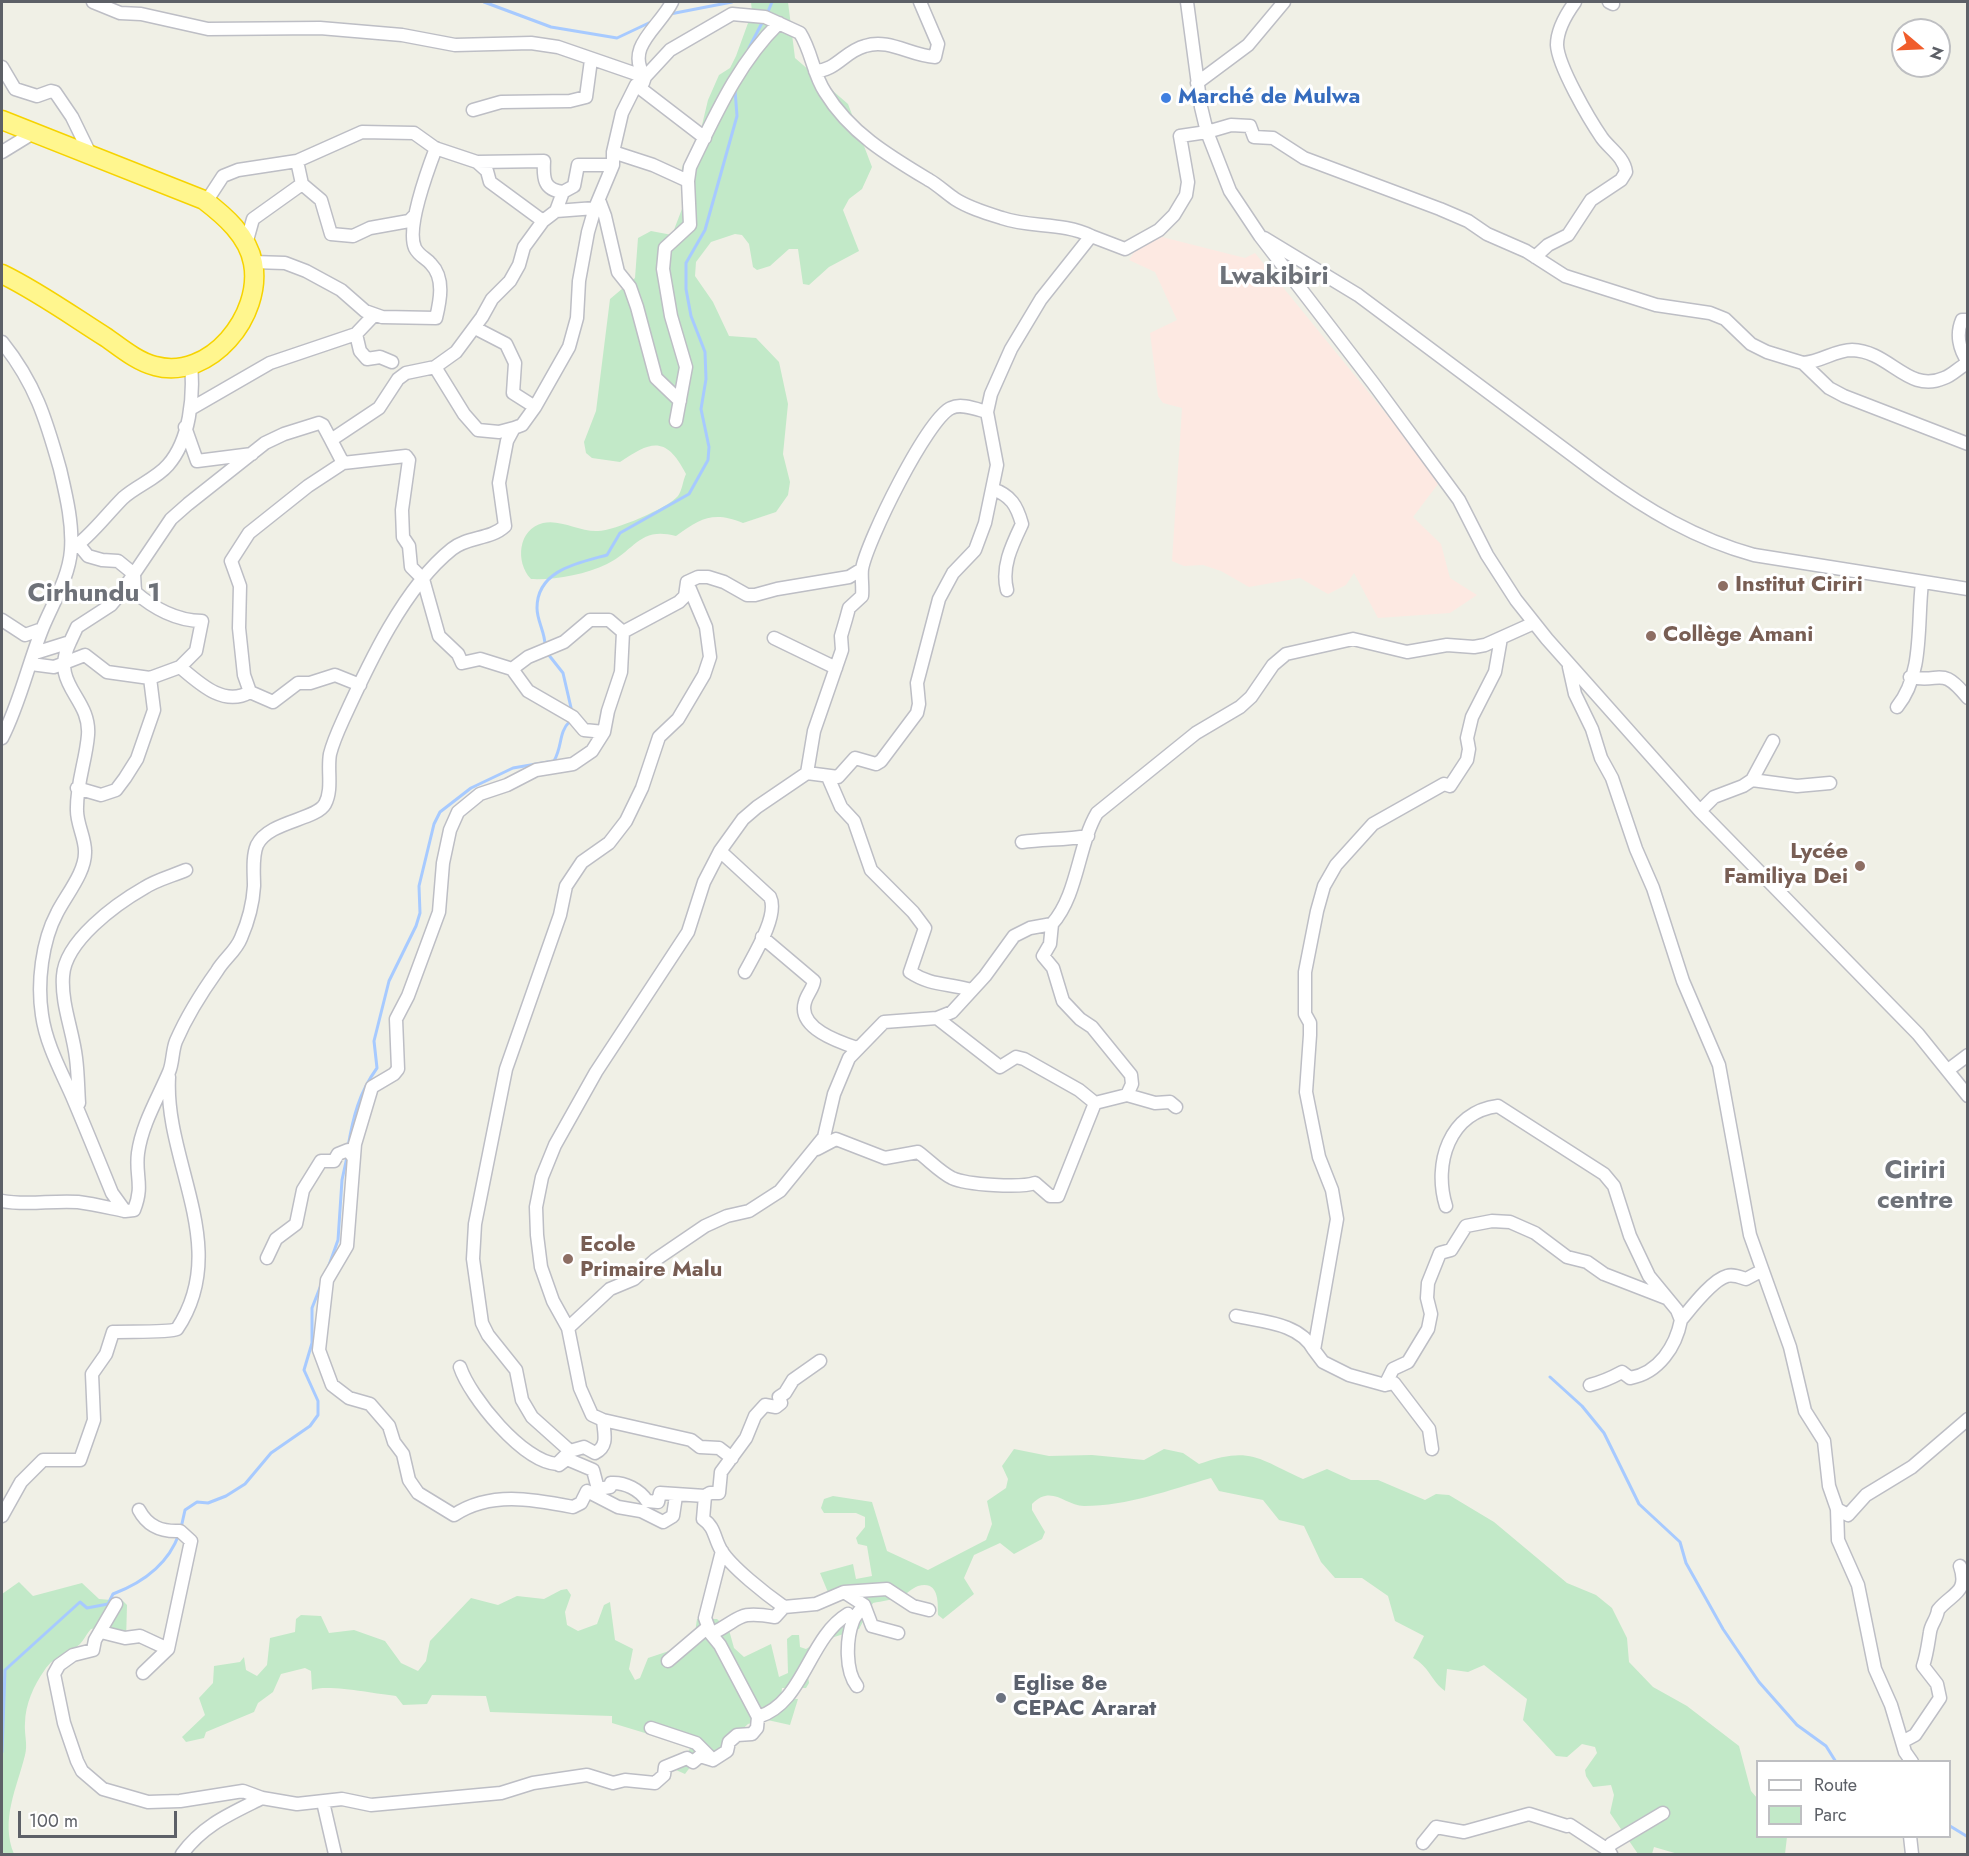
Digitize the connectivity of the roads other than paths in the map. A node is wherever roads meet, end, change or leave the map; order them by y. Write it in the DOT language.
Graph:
graph roads {
  1 [pos="93,2"];
  2 [pos="672,2"];
  3 [pos="920,2"];
  4 [pos="1187,2"];
  5 [pos="1284,2"];
  6 [pos="1575,2"];
  7 [pos="779,23"];
  8 [pos="591,60"];
  9 [pos="2,67"];
  10 [pos="815,71"];
  11 [pos="641,81"];
  12 [pos="1197,83"];
  13 [pos="473,111"];
  14 [pos="2,120"];
  15 [pos="1207,132"];
  16 [pos="33,133"];
  17 [pos="705,138"];
  18 [pos="436,148"];
  19 [pos="2,152"];
  20 [pos="613,152"];
  21 [pos="91,156"];
  22 [pos="297,161"];
  23 [pos="477,162"];
  24 [pos="613,165"];
  25 [pos="688,181"];
  26 [pos="302,184"];
  27 [pos="563,192"];
  28 [pos="206,202"];
  29 [pos="597,204"];
  30 [pos="556,211"];
  31 [pos="415,215"];
  32 [pos="543,221"];
  33 [pos="1091,236"];
  34 [pos="1260,236"];
  35 [pos="246,244"];
  36 [pos="1535,257"];
  37 [pos="253,262"];
  38 [pos="2,274"];
  39 [pos="374,315"];
  40 [pos="1968,320"];
  41 [pos="475,328"];
  42 [pos="356,334"];
  43 [pos="2,342"];
  44 [pos="392,362"];
  45 [pos="1803,363"];
  46 [pos="1968,363"];
  47 [pos="191,365"];
  48 [pos="435,367"];
  49 [pos="680,401"];
  50 [pos="535,407"];
  51 [pos="192,408"];
  52 [pos="987,412"];
  53 [pos="676,421"];
  54 [pos="185,427"];
  55 [pos="514,428"];
  56 [pos="331,441"];
  57 [pos="1968,444"];
  58 [pos="253,454"];
  59 [pos="343,463"];
  60 [pos="992,489"];
  61 [pos="75,547"];
  62 [pos="862,569"];
  63 [pos="134,574"];
  64 [pos="423,579"];
  65 [pos="687,582"];
  66 [pos="1922,583"];
  67 [pos="1007,590"];
  68 [pos="1968,590"];
  69 [pos="2,620"];
  70 [pos="1534,623"];
  71 [pos="42,629"];
  72 [pos="623,632"];
  73 [pos="774,638"];
  74 [pos="1501,638"];
  75 [pos="70,642"];
  76 [pos="33,658"];
  77 [pos="1566,661"];
  78 [pos="62,662"];
  79 [pos="180,667"];
  80 [pos="836,668"];
  81 [pos="512,669"];
  82 [pos="1910,677"];
  83 [pos="150,678"];
  84 [pos="360,685"];
  85 [pos="250,692"];
  86 [pos="1968,698"];
  87 [pos="1897,708"];
  88 [pos="604,732"];
  89 [pos="2,738"];
  90 [pos="1773,741"];
  91 [pos="807,773"];
  92 [pos="828,777"];
  93 [pos="1752,780"];
  94 [pos="1830,783"];
  95 [pos="76,788"];
  96 [pos="1700,811"];
  97 [pos="1088,836"];
  98 [pos="1022,842"];
  99 [pos="720,851"];
  100 [pos="186,870"];
  101 [pos="1052,924"];
  102 [pos="762,937"];
  103 [pos="745,972"];
  104 [pos="971,990"];
  105 [pos="937,1018"];
  106 [pos="857,1048"];
  107 [pos="1968,1055"];
  108 [pos="170,1070"];
  109 [pos="1948,1070"];
  110 [pos="1127,1095"];
  111 [pos="1968,1096"];
  112 [pos="1095,1103"];
  113 [pos="1176,1107"];
  114 [pos="79,1113"];
  115 [pos="816,1149"];
  116 [pos="353,1156"];
  117 [pos="2,1201"];
  118 [pos="1446,1206"];
  119 [pos="125,1211"];
  120 [pos="267,1258"];
  121 [pos="1761,1271"];
  122 [pos="1667,1298"];
  123 [pos="1236,1316"];
  124 [pos="1681,1320"];
  125 [pos="568,1328"];
  126 [pos="1314,1350"];
  127 [pos="820,1361"];
  128 [pos="460,1366"];
  129 [pos="1385,1385"];
  130 [pos="1590,1385"];
  131 [pos="1968,1419"];
  132 [pos="603,1420"];
  133 [pos="1432,1449"];
  134 [pos="570,1451"];
  135 [pos="732,1458"];
  136 [pos="549,1463"];
  137 [pos="676,1496"];
  138 [pos="705,1496"];
  139 [pos="1837,1509"];
  140 [pos="140,1510"];
  141 [pos="2,1516"];
  142 [pos="722,1551"];
  143 [pos="1960,1566"];
  144 [pos="844,1592"];
  145 [pos="116,1604"];
  146 [pos="864,1605"];
  147 [pos="784,1607"];
  148 [pos="930,1610"];
  149 [pos="853,1620"];
  150 [pos="710,1631"];
  151 [pos="101,1632"];
  152 [pos="898,1633"];
  153 [pos="168,1649"];
  154 [pos="668,1661"];
  155 [pos="143,1673"];
  156 [pos="856,1686"];
  157 [pos="758,1717"];
  158 [pos="651,1728"];
  159 [pos="1902,1742"];
  160 [pos="713,1760"];
  161 [pos="1911,1760"];
  162 [pos="262,1798"];
  163 [pos="323,1802"];
  164 [pos="1663,1813"];
  165 [pos="1910,1838"];
  166 [pos="1423,1843"];
  167 [pos="1609,1852"];
  168 [pos="182,1854"];
  169 [pos="335,1854"];
  170 [pos="1912,1854"];
  1 -- 8 [label="street"];
  2 -- 11 [label="street"];
  3 -- 10 [label="street"];
  4 -- 12 [label="street"];
  5 -- 12 [label="street"];
  6 -- 36 [label="street"];
  7 -- 10 [label="street"];
  7 -- 11 [label="street"];
  7 -- 17 [label="street"];
  8 -- 11 [label="street"];
  8 -- 13 [label="street"];
  9 -- 21 [label="street"];
  10 -- 33 [label="street"];
  11 -- 17 [label="street"];
  11 -- 20 [label="street"];
  12 -- 15 [label="street"];
  14 -- 16 [label="highway"];
  15 -- 33 [label="street"];
  15 -- 34 [label="street"];
  15 -- 36 [label="street"];
  16 -- 19 [label="street"];
  16 -- 21 [label="highway"];
  17 -- 25 [label="street"];
  18 -- 22 [label="street"];
  18 -- 23 [label="street"];
  18 -- 31 [label="street"];
  20 -- 24 [label="street"];
  20 -- 25 [label="street"];
  21 -- 28 [label="highway"];
  22 -- 26 [label="street"];
  22 -- 28 [label="street"];
  23 -- 27 [label="street"];
  23 -- 32 [label="street"];
  24 -- 27 [label="street"];
  24 -- 29 [label="street"];
  25 -- 49 [label="street"];
  26 -- 31 [label="street"];
  26 -- 35 [label="street"];
  27 -- 30 [label="street"];
  28 -- 35 [label="highway"];
  29 -- 30 [label="street"];
  29 -- 49 [label="street"];
  29 -- 50 [label="street"];
  30 -- 32 [label="street"];
  31 -- 39 [label="street"];
  32 -- 41 [label="street"];
  33 -- 52 [label="street"];
  34 -- 66 [label="street"];
  34 -- 70 [label="street"];
  35 -- 37 [label="highway"];
  36 -- 45 [label="street"];
  37 -- 39 [label="street"];
  37 -- 47 [label="highway"];
  38 -- 47 [label="highway"];
  39 -- 42 [label="street"];
  40 -- 46 [label="street"];
  41 -- 48 [label="street"];
  41 -- 50 [label="street"];
  42 -- 44 [label="street"];
  42 -- 51 [label="street"];
  43 -- 61 [label="street"];
  45 -- 46 [label="street"];
  45 -- 57 [label="street"];
  47 -- 51 [label="street"];
  48 -- 55 [label="street"];
  48 -- 56 [label="street"];
  49 -- 53 [label="street"];
  50 -- 55 [label="street"];
  51 -- 54 [label="street"];
  52 -- 60 [label="street"];
  52 -- 62 [label="street"];
  54 -- 58 [label="street"];
  54 -- 61 [label="street"];
  55 -- 64 [label="street"];
  56 -- 58 [label="street"];
  56 -- 59 [label="street"];
  58 -- 63 [label="street"];
  59 -- 64 [label="street"];
  59 -- 85 [label="street"];
  60 -- 67 [label="street"];
  60 -- 92 [label="street"];
  61 -- 63 [label="street"];
  61 -- 71 [label="street"];
  62 -- 65 [label="street"];
  62 -- 80 [label="street"];
  63 -- 75 [label="street"];
  63 -- 79 [label="street"];
  64 -- 81 [label="street"];
  64 -- 84 [label="street"];
  65 -- 72 [label="street"];
  65 -- 134 [label="street"];
  66 -- 68 [label="street"];
  66 -- 82 [label="street"];
  69 -- 71 [label="street"];
  70 -- 74 [label="street"];
  70 -- 77 [label="street"];
  71 -- 76 [label="street"];
  72 -- 81 [label="street"];
  72 -- 88 [label="street"];
  73 -- 80 [label="street"];
  74 -- 97 [label="street"];
  74 -- 126 [label="street"];
  75 -- 76 [label="street"];
  75 -- 78 [label="street"];
  76 -- 78 [label="street"];
  76 -- 89 [label="street"];
  77 -- 96 [label="street"];
  77 -- 121 [label="street"];
  78 -- 83 [label="street"];
  78 -- 95 [label="street"];
  79 -- 83 [label="street"];
  79 -- 85 [label="street"];
  80 -- 91 [label="street"];
  81 -- 88 [label="street"];
  82 -- 86 [label="street"];
  82 -- 87 [label="street"];
  83 -- 95 [label="street"];
  84 -- 85 [label="street"];
  84 -- 108 [label="street"];
  88 -- 116 [label="street"];
  90 -- 93 [label="street"];
  91 -- 92 [label="street"];
  91 -- 99 [label="street"];
  92 -- 104 [label="street"];
  93 -- 94 [label="street"];
  93 -- 96 [label="street"];
  95 -- 114 [label="street"];
  96 -- 109 [label="street"];
  97 -- 98 [label="street"];
  97 -- 101 [label="street"];
  99 -- 102 [label="street"];
  99 -- 125 [label="street"];
  100 -- 114 [label="street"];
  101 -- 104 [label="street"];
  101 -- 110 [label="street"];
  102 -- 103 [label="street"];
  102 -- 106 [label="street"];
  104 -- 105 [label="street"];
  105 -- 106 [label="street"];
  105 -- 112 [label="street"];
  106 -- 115 [label="street"];
  107 -- 109 [label="street"];
  108 -- 119 [label="street"];
  108 -- 141 [label="street"];
  109 -- 111 [label="street"];
  110 -- 112 [label="street"];
  110 -- 113 [label="street"];
  112 -- 115 [label="street"];
  114 -- 119 [label="street"];
  115 -- 125 [label="street"];
  116 -- 120 [label="street"];
  116 -- 137 [label="street"];
  117 -- 119 [label="street"];
  118 -- 122 [label="street"];
  121 -- 124 [label="street"];
  121 -- 139 [label="street"];
  122 -- 124 [label="street"];
  122 -- 129 [label="street"];
  123 -- 126 [label="street"];
  124 -- 130 [label="street"];
  125 -- 132 [label="street"];
  126 -- 129 [label="street"];
  127 -- 135 [label="street"];
  128 -- 136 [label="street"];
  129 -- 133 [label="street"];
  131 -- 139 [label="street"];
  132 -- 134 [label="street"];
  132 -- 135 [label="street"];
  134 -- 136 [label="street"];
  135 -- 138 [label="street"];
  136 -- 137 [label="street"];
  137 -- 138 [label="street"];
  138 -- 142 [label="street"];
  139 -- 159 [label="street"];
  140 -- 153 [label="street"];
  142 -- 147 [label="street"];
  142 -- 150 [label="street"];
  143 -- 159 [label="street"];
  144 -- 146 [label="street"];
  144 -- 147 [label="street"];
  144 -- 148 [label="street"];
  145 -- 151 [label="street"];
  146 -- 149 [label="street"];
  146 -- 152 [label="street"];
  147 -- 150 [label="street"];
  149 -- 156 [label="street"];
  149 -- 157 [label="street"];
  150 -- 154 [label="street"];
  150 -- 157 [label="street"];
  151 -- 153 [label="street"];
  151 -- 162 [label="street"];
  153 -- 155 [label="street"];
  157 -- 160 [label="street"];
  158 -- 160 [label="street"];
  159 -- 161 [label="street"];
  160 -- 163 [label="street"];
  162 -- 163 [label="street"];
  162 -- 168 [label="street"];
  163 -- 169 [label="street"];
  164 -- 167 [label="street"];
  165 -- 170 [label="street"];
  166 -- 167 [label="street"];
}
